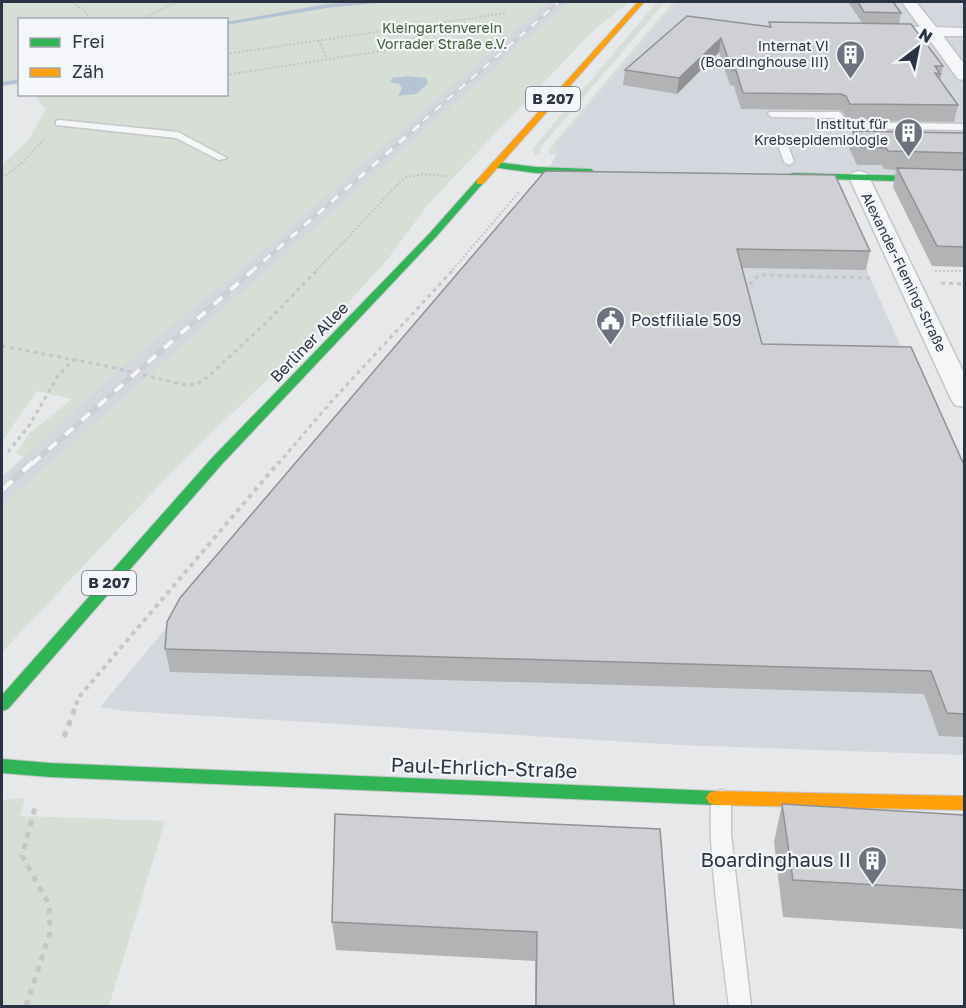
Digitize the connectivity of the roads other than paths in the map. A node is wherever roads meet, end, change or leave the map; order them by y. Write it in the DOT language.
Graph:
graph roads {
  1 [pos="641,2"];
  2 [pos="909,2"];
  3 [pos="860,31"];
  4 [pos="932,32"];
  5 [pos="964,32"];
  6 [pos="964,75"];
  7 [pos="772,114"];
  8 [pos="60,123"];
  9 [pos="964,127"];
  10 [pos="878,143"];
  11 [pos="222,158"];
  12 [pos="789,162"];
  13 [pos="495,165"];
  14 [pos="606,172"];
  15 [pos="777,176"];
  16 [pos="859,177"];
  17 [pos="964,180"];
  18 [pos="964,399"];
  19 [pos="2,705"];
  20 [pos="2,766"];
  21 [pos="721,798"];
  22 [pos="964,802"];
  23 [pos="740,1006"];
  1 -- 13 [label="main road, Berliner Allee / B 207"];
  2 -- 4 [label="street"];
  3 -- 4 [label="street"];
  4 -- 5 [label="street"];
  4 -- 6 [label="street"];
  7 -- 9 [label="lane"];
  8 -- 11 [label="lane"];
  10 -- 12 [label="lane"];
  13 -- 14 [label="main road"];
  13 -- 19 [label="main road, Berliner Allee / B 207"];
  15 -- 16 [label="main road"];
  16 -- 17 [label="main road"];
  16 -- 18 [label="street, Alexander-Fleming-Straße"];
  20 -- 21 [label="main road, Paul-Ehrlich-Straße"];
  21 -- 22 [label="main road, Paul-Ehrlich-Straße"];
  21 -- 23 [label="lane"];
}
